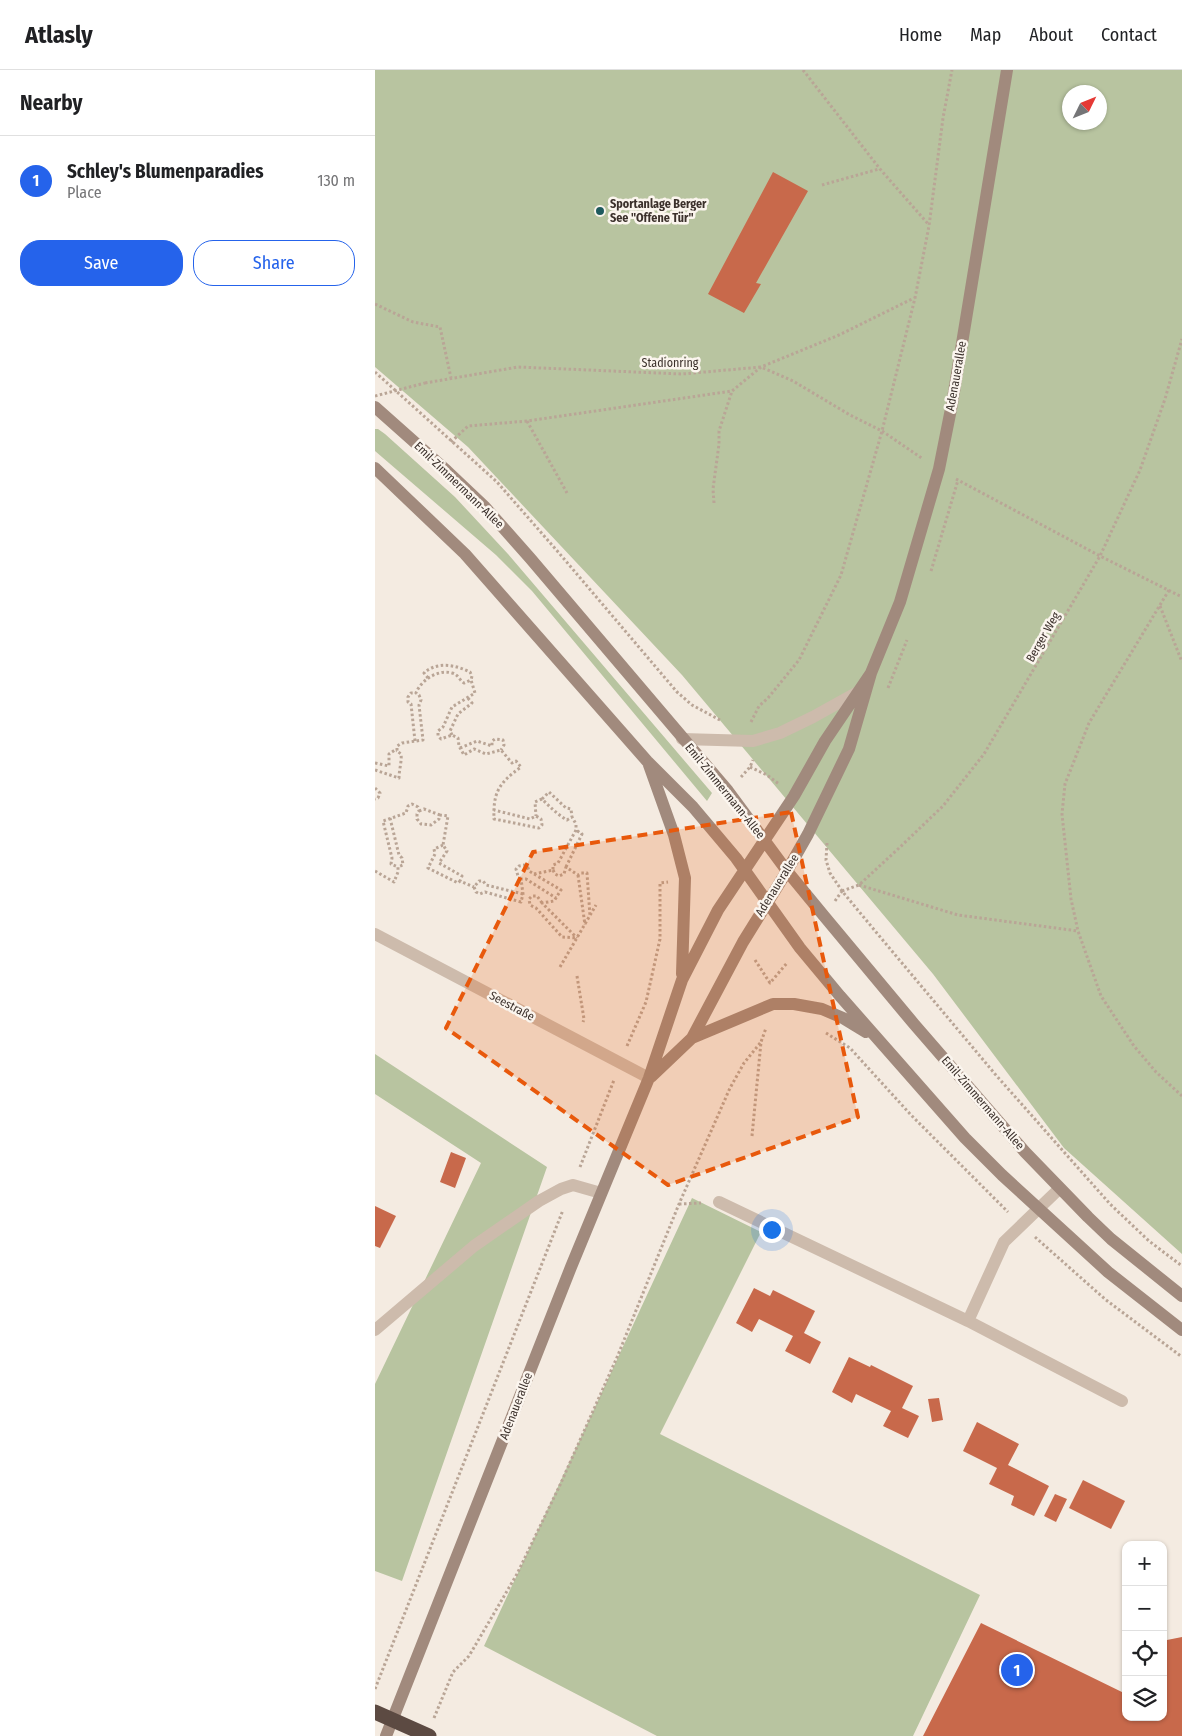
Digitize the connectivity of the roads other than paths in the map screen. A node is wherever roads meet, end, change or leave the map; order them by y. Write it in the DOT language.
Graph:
graph roads {
  1 [pos="1007,70"];
  2 [pos="375,405"];
  3 [pos="375,468"];
  4 [pos="871,674"];
  5 [pos="859,692"];
  6 [pos="682,739"];
  7 [pos="647,761"];
  8 [pos="765,840"];
  9 [pos="744,871"];
  10 [pos="787,871"];
  11 [pos="766,902"];
  12 [pos="375,934"];
  13 [pos="682,980"];
  14 [pos="692,1038"];
  15 [pos="879,1040"];
  16 [pos="649,1078"];
  17 [pos="1059,1189"];
  18 [pos="601,1193"];
  19 [pos="719,1202"];
  20 [pos="1037,1208"];
  21 [pos="1182,1296"];
  22 [pos="968,1322"];
  23 [pos="375,1330"];
  24 [pos="1182,1330"];
  25 [pos="1122,1401"];
  26 [pos="375,1712"];
  27 [pos="429,1731"];
  28 [pos="386,1736"];
  1 -- 4 [label="main road, Adenauerallee"];
  2 -- 6 [label="main road, Emil-Zimmermann-Allee"];
  3 -- 7 [label="main road"];
  4 -- 5 [label="main road, Adenauerallee"];
  4 -- 10 [label="main road, Adenauerallee"];
  5 -- 6 [label="street"];
  5 -- 8 [label="main road, Adenauerallee"];
  6 -- 8 [label="main road, Emil-Zimmermann-Allee"];
  7 -- 9 [label="main road"];
  7 -- 13 [label="main road"];
  8 -- 9 [label="main road, Adenauerallee"];
  8 -- 10 [label="main road, Emil-Zimmermann-Allee"];
  9 -- 11 [label="main road"];
  9 -- 13 [label="main road, Adenauerallee"];
  10 -- 11 [label="main road, Adenauerallee"];
  10 -- 17 [label="main road, Emil-Zimmermann-Allee"];
  11 -- 14 [label="main road, Adenauerallee"];
  11 -- 15 [label="main road"];
  12 -- 16 [label="street, Seestraße"];
  13 -- 16 [label="main road, Adenauerallee"];
  14 -- 15 [label="main road"];
  14 -- 16 [label="main road, Adenauerallee"];
  15 -- 20 [label="main road"];
  16 -- 18 [label="main road, Adenauerallee"];
  17 -- 20 [label="street"];
  17 -- 21 [label="main road, Emil-Zimmermann-Allee"];
  18 -- 23 [label="street"];
  18 -- 28 [label="main road, Adenauerallee"];
  19 -- 22 [label="street"];
  20 -- 22 [label="street"];
  20 -- 24 [label="main road"];
  22 -- 25 [label="street"];
  26 -- 27 [label="highway, bridge"];
}
